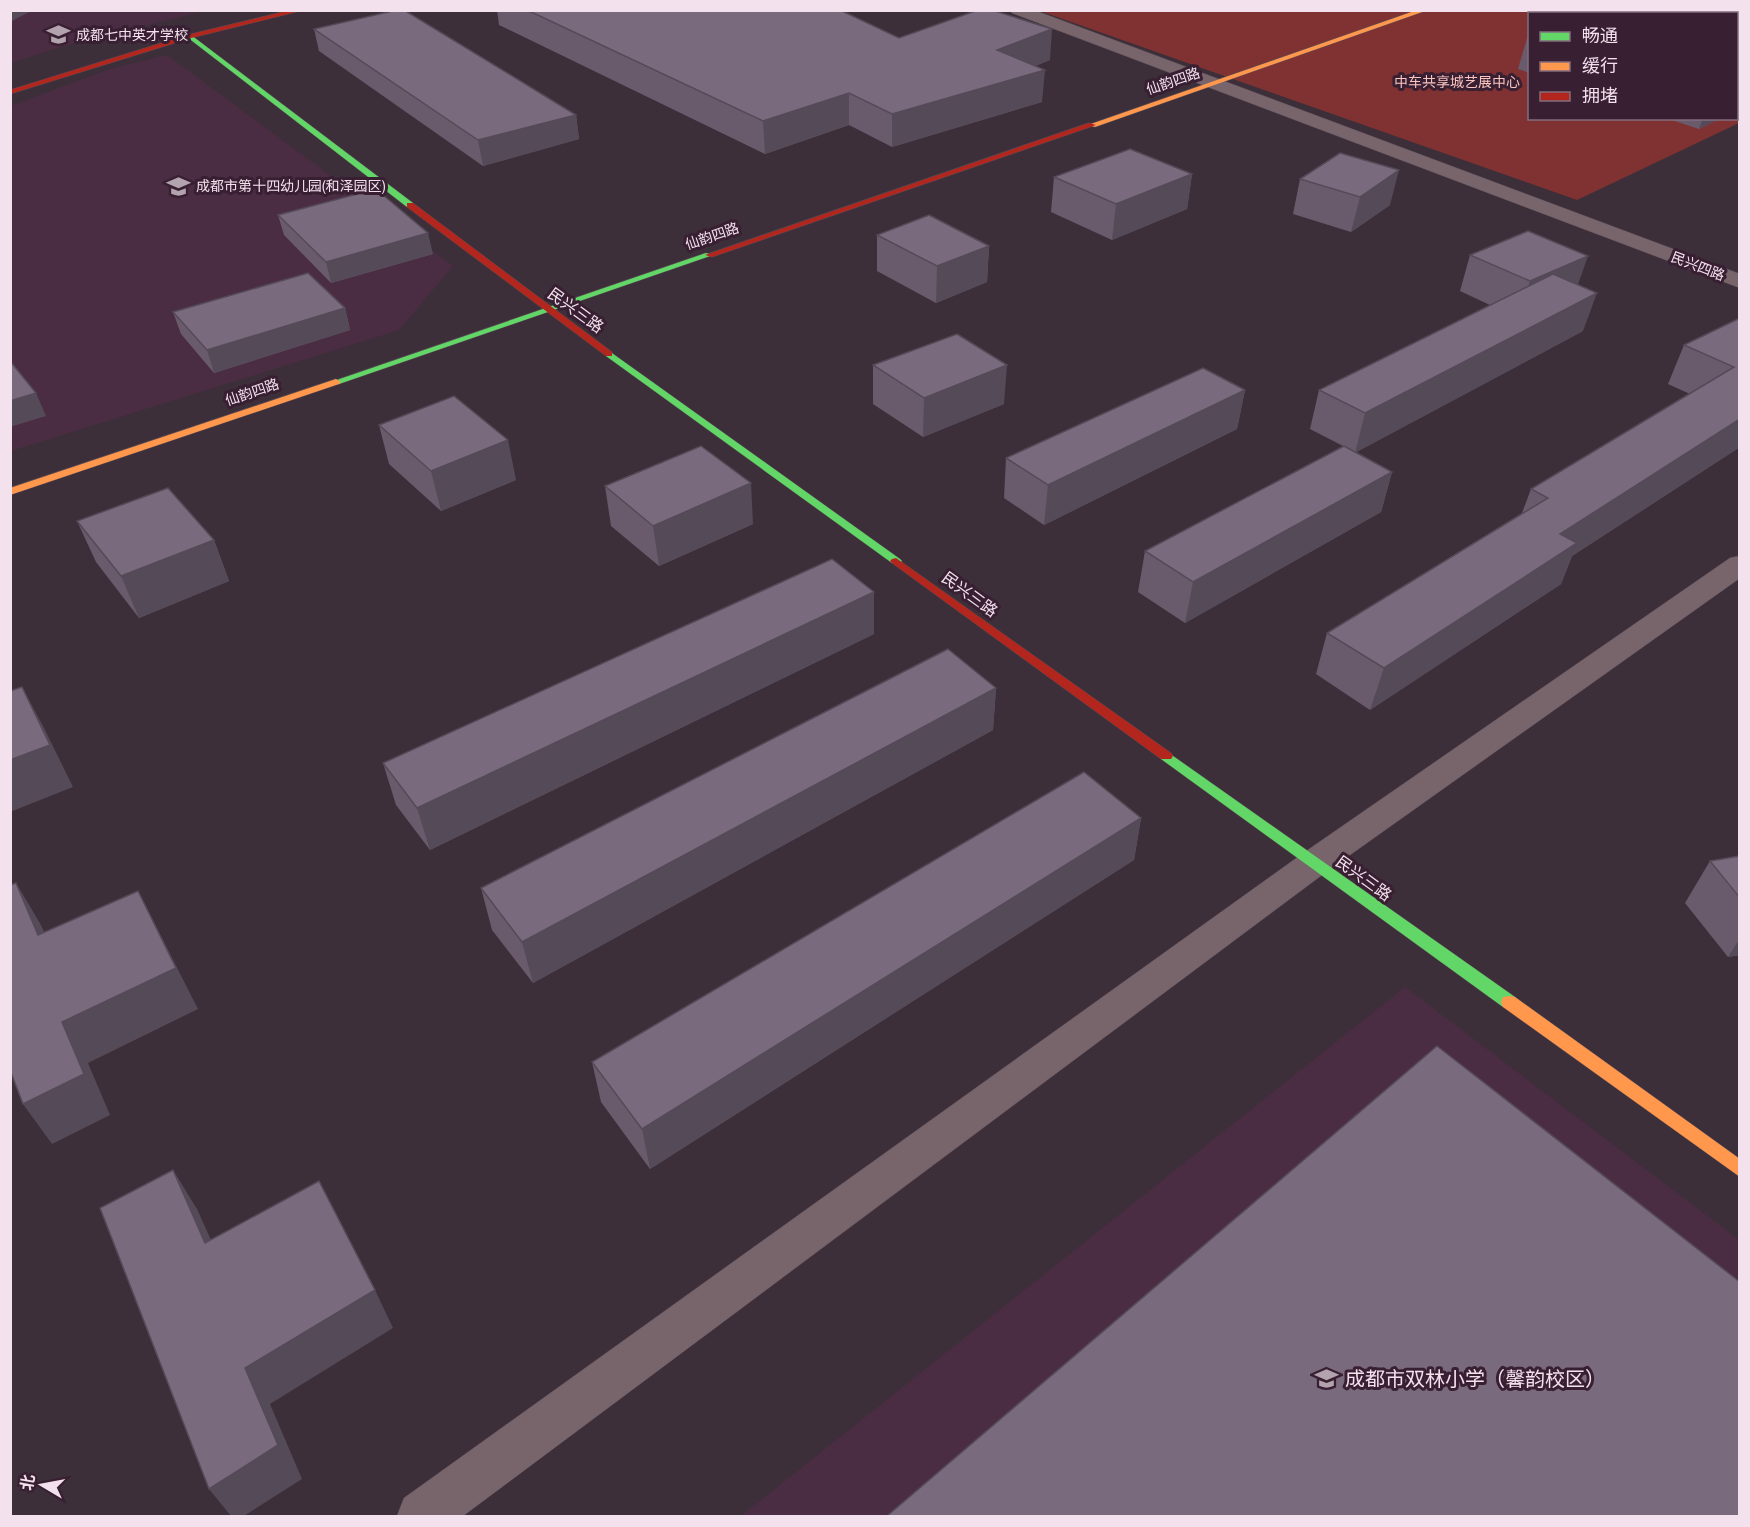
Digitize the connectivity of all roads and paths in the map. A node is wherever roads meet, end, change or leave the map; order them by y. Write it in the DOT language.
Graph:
graph roads {
  1 [pos="301,10"];
  2 [pos="1017,10"];
  3 [pos="1425,10"];
  4 [pos="189,36"];
  5 [pos="1214,84"];
  6 [pos="10,92"];
  7 [pos="1740,282"];
  8 [pos="546,309"];
  9 [pos="10,492"];
  10 [pos="1740,564"];
  11 [pos="1314,862"];
  12 [pos="1740,1168"];
  13 [pos="422,1516"];
  1 -- 4 [label="street"];
  2 -- 5 [label="street, 民兴四路"];
  3 -- 5 [label="street, 仙韵四路"];
  4 -- 6 [label="street"];
  4 -- 8 [label="street, 民兴三路"];
  5 -- 7 [label="street, 民兴四路"];
  5 -- 8 [label="street, 仙韵四路"];
  8 -- 9 [label="street, 仙韵四路"];
  8 -- 11 [label="street, 民兴三路"];
  10 -- 11 [label="street"];
  11 -- 12 [label="street, 民兴三路"];
  11 -- 13 [label="street"];
}
